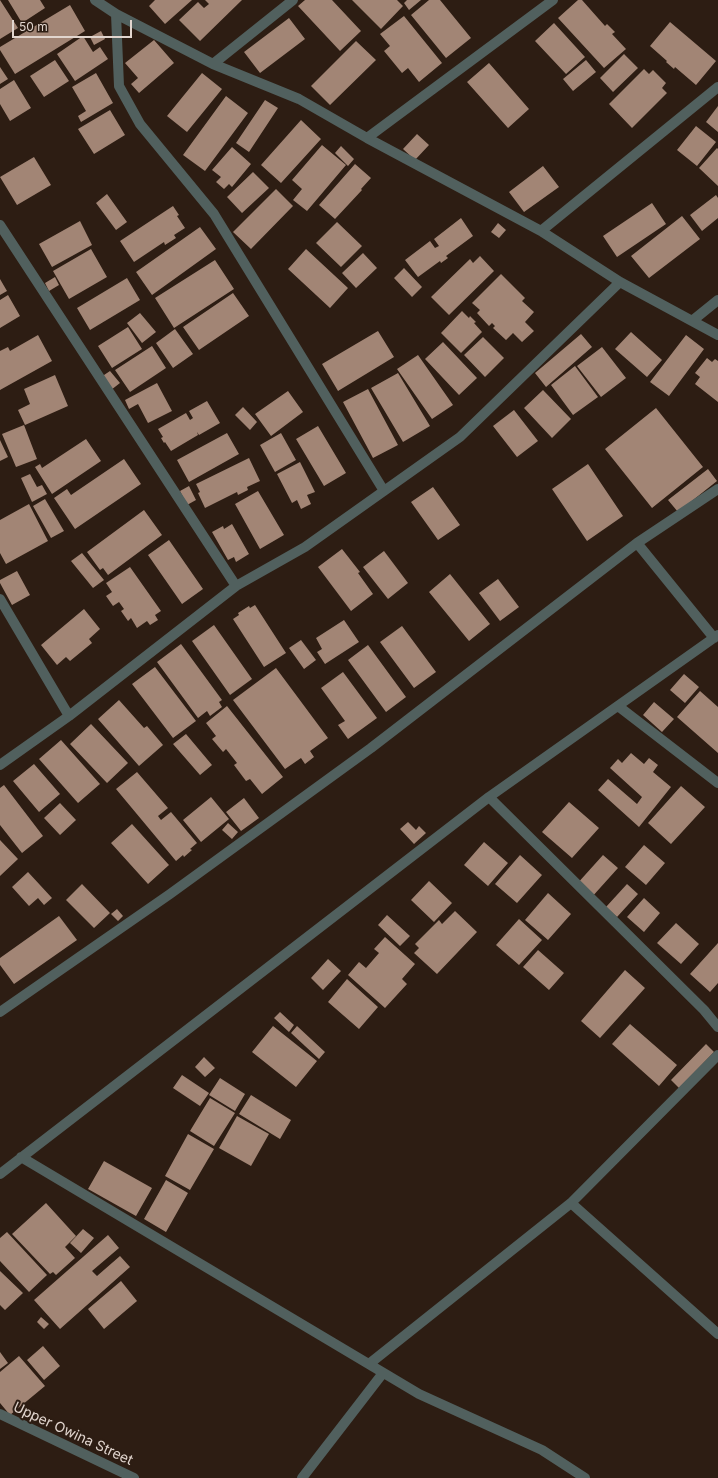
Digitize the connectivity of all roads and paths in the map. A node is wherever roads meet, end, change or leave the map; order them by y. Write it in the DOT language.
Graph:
graph roads {
  1 [pos="95,0"];
  2 [pos="293,0"];
  3 [pos="553,0"];
  4 [pos="116,14"];
  5 [pos="214,64"];
  6 [pos="718,87"];
  7 [pos="367,138"];
  8 [pos="0,225"];
  9 [pos="541,231"];
  10 [pos="620,282"];
  11 [pos="718,300"];
  12 [pos="692,321"];
  13 [pos="718,336"];
  14 [pos="718,489"];
  15 [pos="384,491"];
  16 [pos="637,543"];
  17 [pos="236,586"];
  18 [pos="0,599"];
  19 [pos="716,637"];
  20 [pos="618,706"];
  21 [pos="69,716"];
  22 [pos="0,765"];
  23 [pos="718,782"];
  24 [pos="489,797"];
  25 [pos="0,1012"];
  26 [pos="718,1027"];
  27 [pos="718,1055"];
  28 [pos="21,1158"];
  29 [pos="0,1174"];
  30 [pos="572,1203"];
  31 [pos="718,1334"];
  32 [pos="369,1364"];
  33 [pos="383,1373"];
  34 [pos="0,1414"];
  35 [pos="134,1478"];
  36 [pos="302,1478"];
  37 [pos="585,1478"];
  1 -- 4 [label="street"];
  2 -- 5 [label="street"];
  3 -- 7 [label="street"];
  4 -- 5 [label="street"];
  4 -- 15 [label="street"];
  5 -- 7 [label="street"];
  6 -- 9 [label="street"];
  7 -- 9 [label="street"];
  8 -- 17 [label="street"];
  9 -- 10 [label="street"];
  10 -- 12 [label="street"];
  10 -- 15 [label="street"];
  11 -- 12 [label="street"];
  12 -- 13 [label="street"];
  14 -- 16 [label="street"];
  15 -- 17 [label="street"];
  16 -- 19 [label="street"];
  16 -- 25 [label="street"];
  17 -- 21 [label="street"];
  18 -- 21 [label="street"];
  19 -- 20 [label="street"];
  20 -- 23 [label="street"];
  20 -- 24 [label="street"];
  21 -- 22 [label="street"];
  24 -- 26 [label="street"];
  24 -- 28 [label="street"];
  27 -- 30 [label="street"];
  28 -- 29 [label="street"];
  28 -- 32 [label="street"];
  30 -- 31 [label="street"];
  30 -- 32 [label="street"];
  32 -- 33 [label="street"];
  33 -- 36 [label="street"];
  33 -- 37 [label="street"];
  34 -- 35 [label="street, Upper Owina Street"];
}
